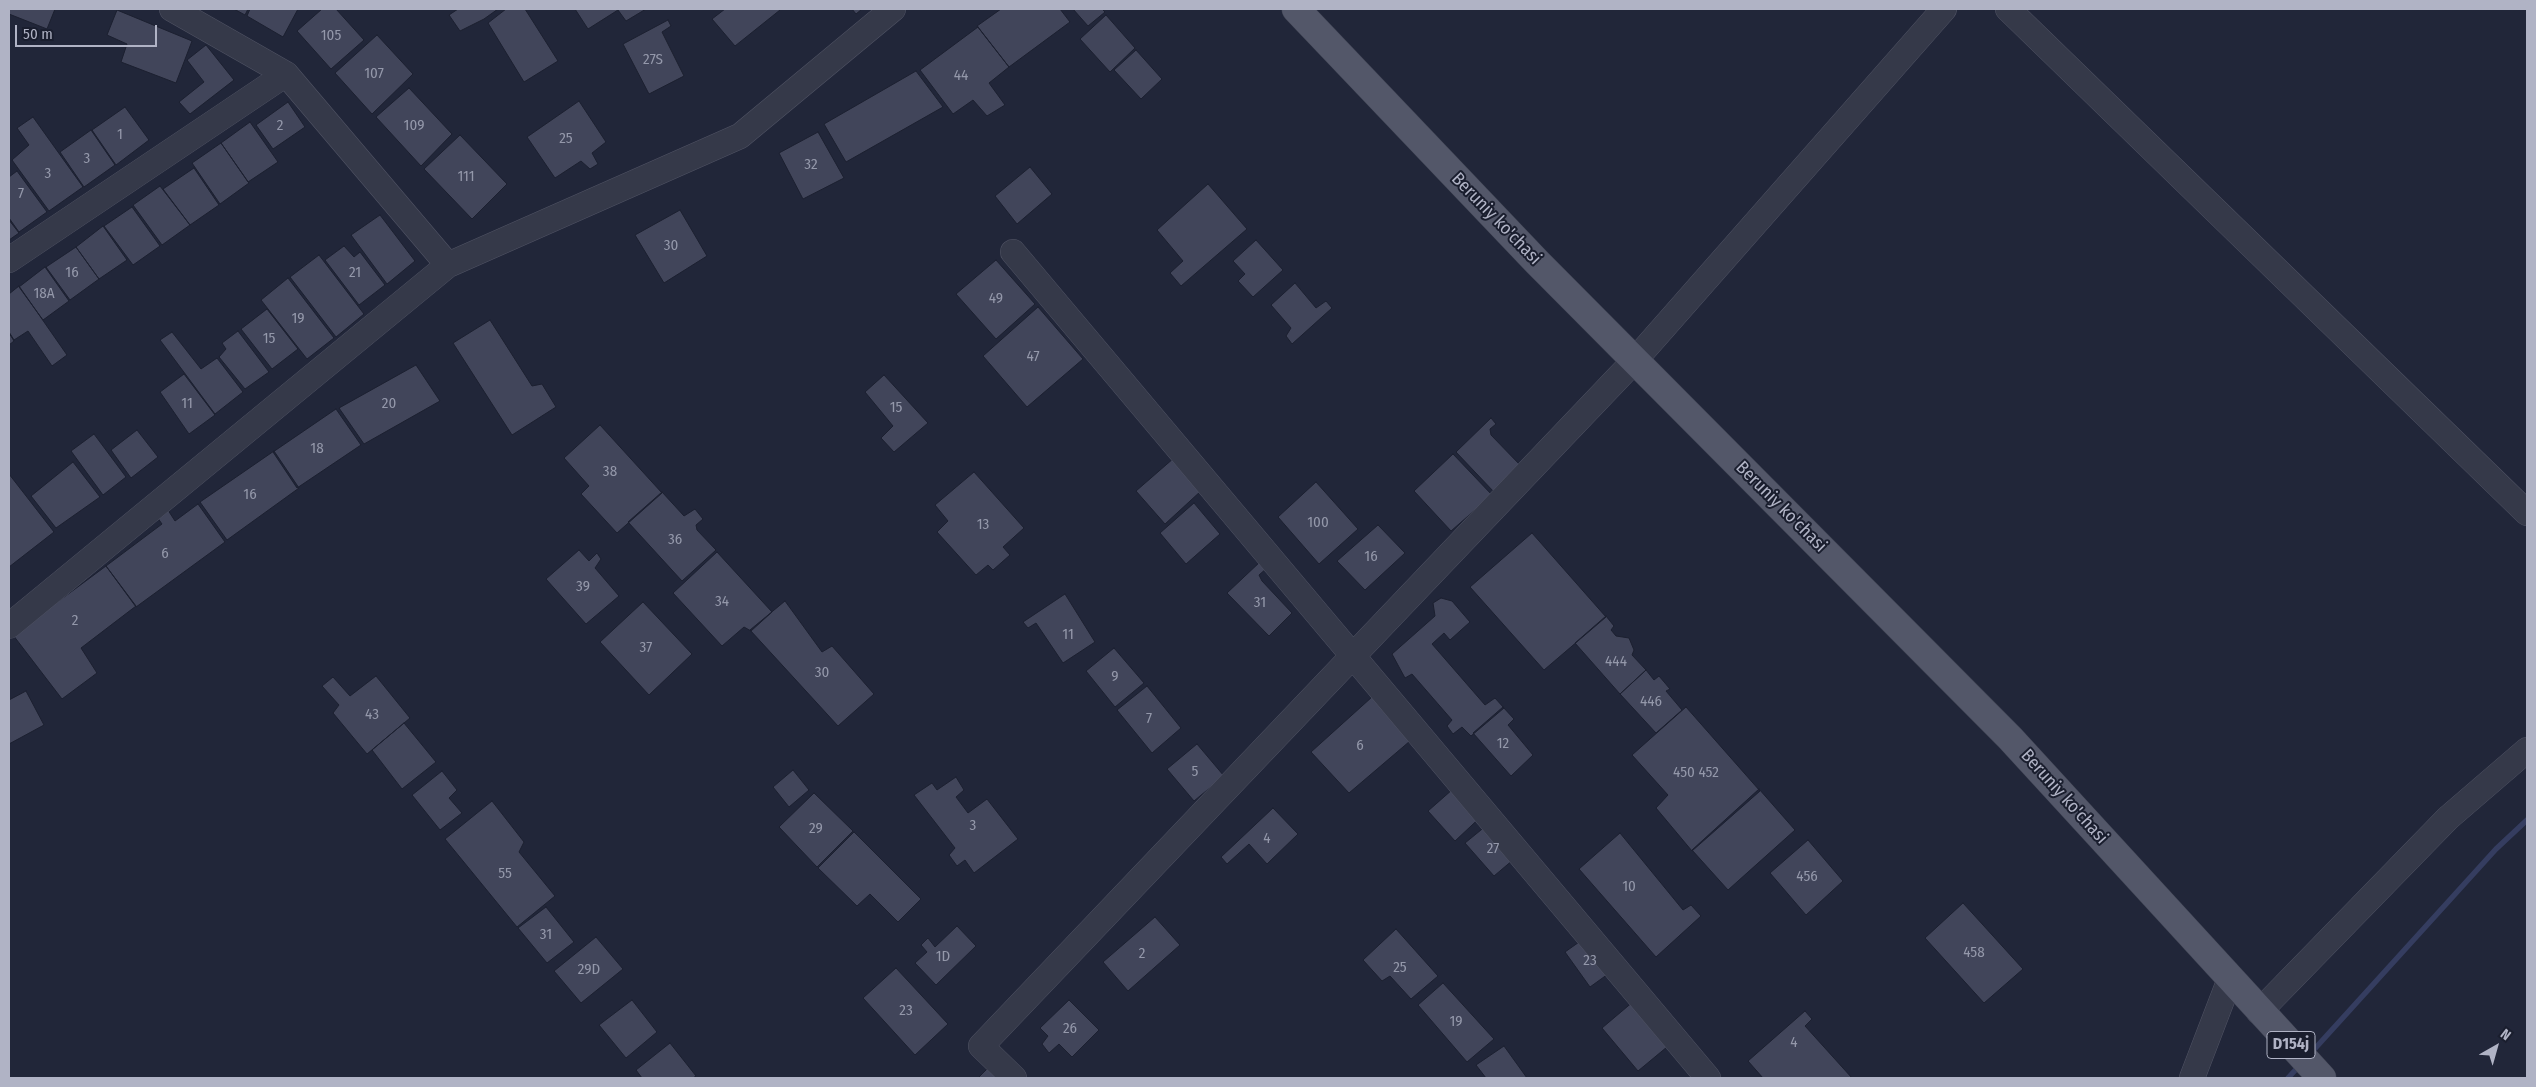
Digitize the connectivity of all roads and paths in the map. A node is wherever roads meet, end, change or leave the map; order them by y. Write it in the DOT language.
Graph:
graph roads {
  1 [pos="172,9"];
  2 [pos="893,9"];
  3 [pos="1296,9"];
  4 [pos="1944,9"];
  5 [pos="2008,9"];
  6 [pos="286,74"];
  7 [pos="1013,252"];
  8 [pos="9,260"];
  9 [pos="448,265"];
  10 [pos="1635,360"];
  11 [pos="2527,513"];
  12 [pos="9,626"];
  13 [pos="1352,657"];
  14 [pos="2527,750"];
  15 [pos="2230,979"];
  16 [pos="2259,1012"];
  17 [pos="1014,1078"];
  18 [pos="1708,1078"];
  19 [pos="2192,1078"];
  20 [pos="2322,1078"];
  1 -- 6 [label="street"];
  2 -- 9 [label="street"];
  3 -- 10 [label="main road, Beruniy ko'chasi"];
  4 -- 10 [label="street"];
  5 -- 11 [label="street"];
  6 -- 8 [label="street"];
  6 -- 9 [label="street"];
  7 -- 13 [label="street"];
  9 -- 12 [label="street"];
  10 -- 13 [label="street"];
  10 -- 15 [label="main road, Beruniy ko'chasi"];
  13 -- 17 [label="street"];
  13 -- 18 [label="street"];
  14 -- 16 [label="street"];
  15 -- 16 [label="main road, Beruniy ko'chasi"];
  15 -- 19 [label="street"];
  16 -- 20 [label="main road, D154j"];
}
